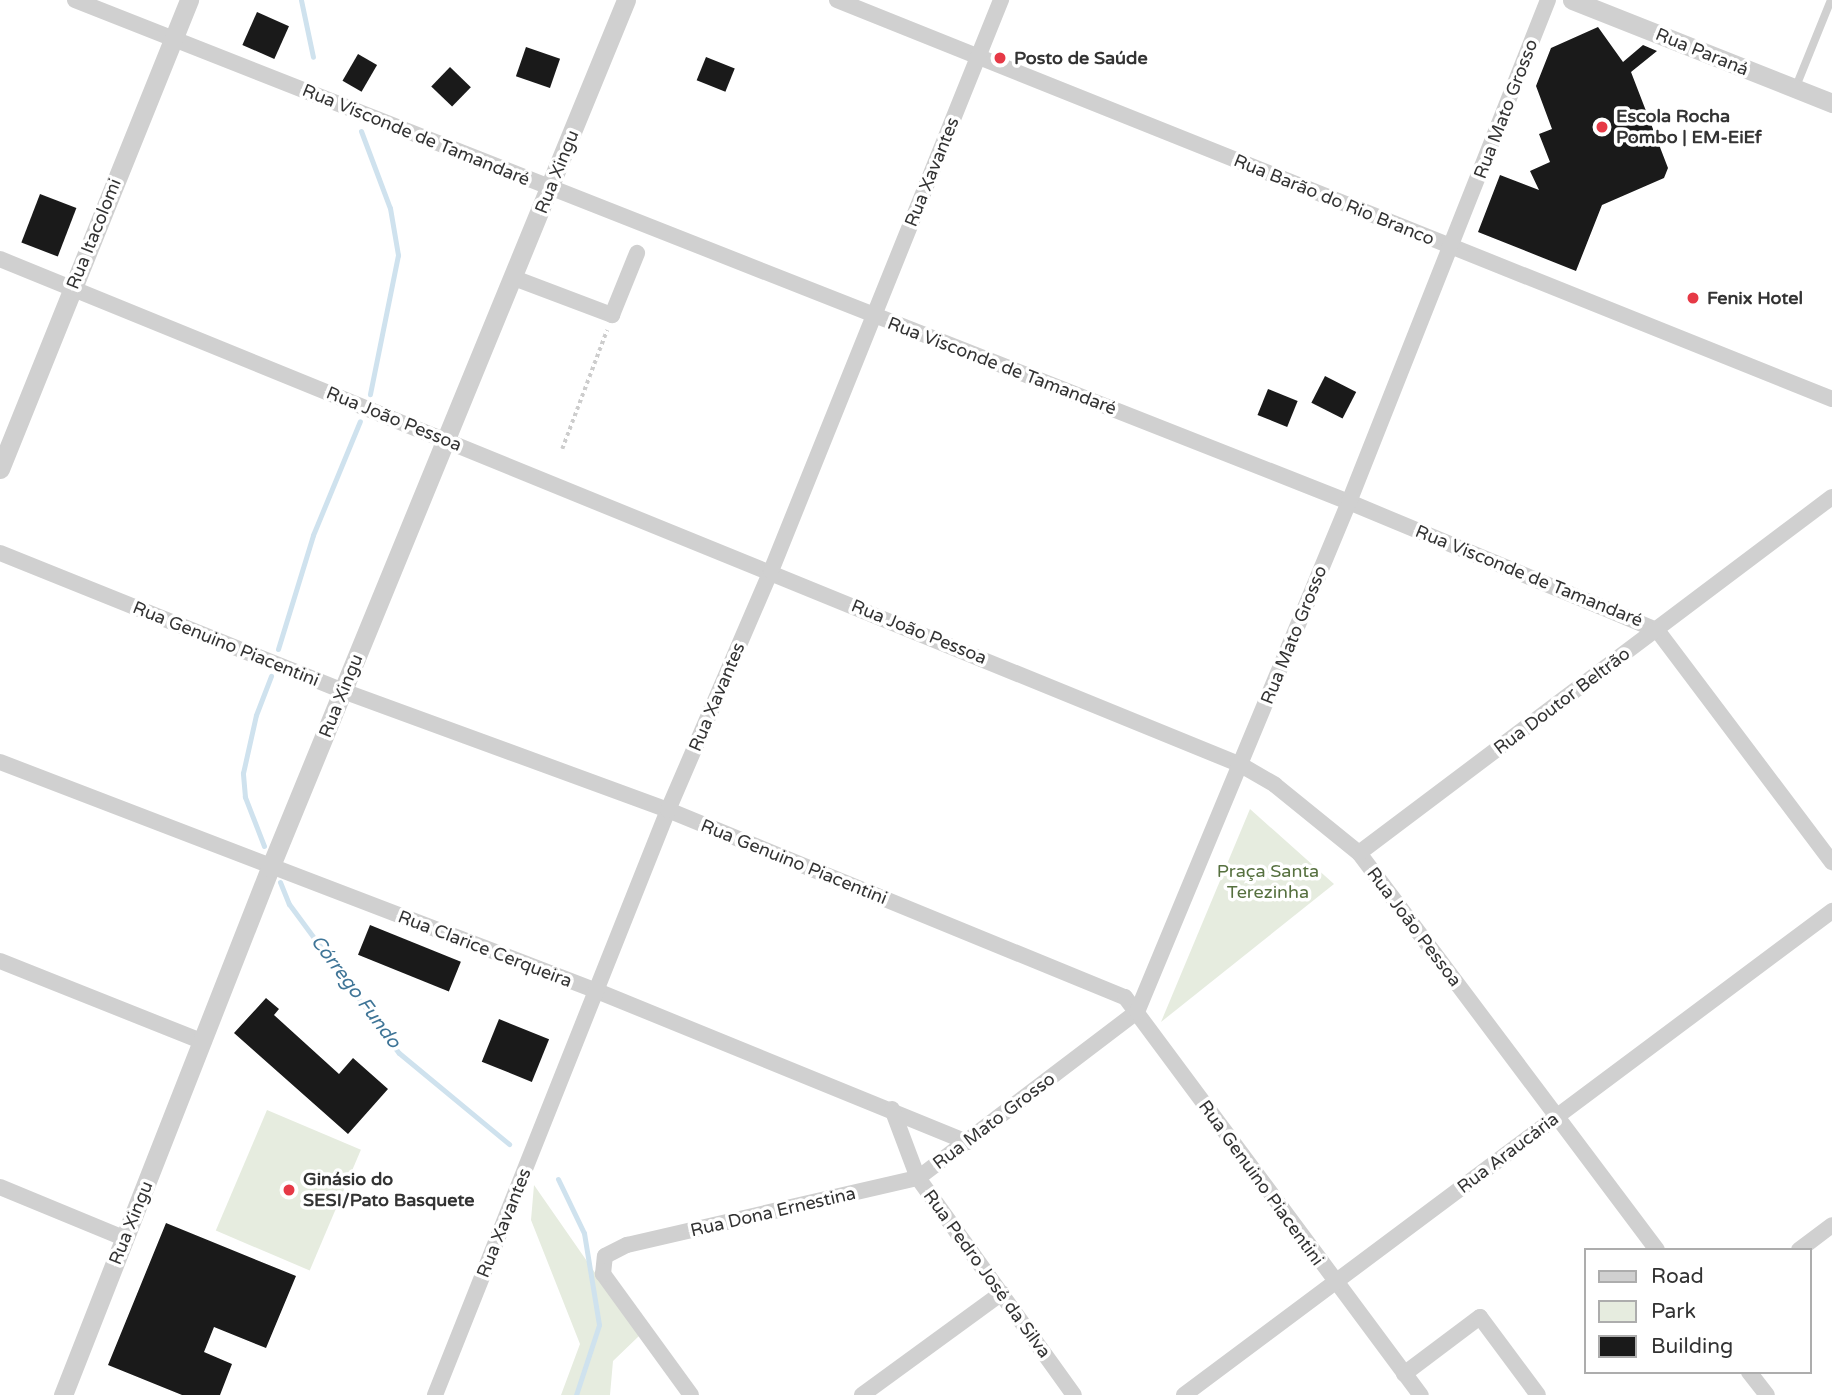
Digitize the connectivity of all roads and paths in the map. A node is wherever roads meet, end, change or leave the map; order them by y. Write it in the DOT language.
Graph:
graph roads {
  1 [pos="75,0"];
  2 [pos="189,0"];
  3 [pos="626,0"];
  4 [pos="836,0"];
  5 [pos="1001,0"];
  6 [pos="1548,0"];
  7 [pos="1572,0"];
  8 [pos="1831,0"];
  9 [pos="173,38"];
  10 [pos="978,56"];
  11 [pos="1795,89"];
  12 [pos="1832,103"];
  13 [pos="550,189"];
  14 [pos="1452,247"];
  15 [pos="637,253"];
  16 [pos="0,259"];
  17 [pos="514,278"];
  18 [pos="72,287"];
  19 [pos="612,315"];
  20 [pos="875,316"];
  21 [pos="1832,399"];
  22 [pos="447,441"];
  23 [pos="562,449"];
  24 [pos="0,469"];
  25 [pos="1832,497"];
  26 [pos="1349,502"];
  27 [pos="0,553"];
  28 [pos="771,571"];
  29 [pos="1657,630"];
  30 [pos="343,691"];
  31 [pos="0,762"];
  32 [pos="1241,765"];
  33 [pos="668,810"];
  34 [pos="1359,853"];
  35 [pos="1832,862"];
  36 [pos="270,868"];
  37 [pos="1832,911"];
  38 [pos="0,961"];
  39 [pos="597,991"];
  40 [pos="1137,1012"];
  41 [pos="204,1042"];
  42 [pos="892,1109"];
  43 [pos="1557,1117"];
  44 [pos="967,1142"];
  45 [pos="918,1178"];
  46 [pos="0,1187"];
  47 [pos="1832,1225"];
  48 [pos="124,1238"];
  49 [pos="1655,1248"];
  50 [pos="1802,1248"];
  51 [pos="1334,1282"];
  52 [pos="1002,1293"];
  53 [pos="1404,1374"];
  54 [pos="1751,1374"];
  55 [pos="63,1395"];
  56 [pos="435,1395"];
  57 [pos="691,1395"];
  58 [pos="862,1395"];
  59 [pos="1074,1395"];
  60 [pos="1184,1395"];
  61 [pos="1421,1395"];
  62 [pos="1538,1395"];
  63 [pos="1767,1395"];
  1 -- 9 [label="street, Rua Visconde de Tamandaré"];
  2 -- 9 [label="street, Rua Itacolomi"];
  3 -- 13 [label="street, Rua Xingu"];
  4 -- 10 [label="street, Rua Barão do Rio Branco"];
  5 -- 10 [label="street, Rua Xavantes"];
  6 -- 14 [label="street, Rua Mato Grosso"];
  7 -- 11 [label="street, Rua Paraná"];
  8 -- 11 [label="lane"];
  9 -- 13 [label="street, Rua Visconde de Tamandaré"];
  9 -- 18 [label="street, Rua Itacolomi"];
  10 -- 14 [label="street, Rua Barão do Rio Branco"];
  10 -- 20 [label="street, Rua Xavantes"];
  11 -- 12 [label="street, Rua Paraná"];
  13 -- 17 [label="street, Rua Xingu"];
  13 -- 20 [label="street, Rua Visconde de Tamandaré"];
  14 -- 21 [label="street, Rua Barão do Rio Branco"];
  14 -- 26 [label="street, Rua Mato Grosso"];
  15 -- 19 [label="street"];
  16 -- 18 [label="street, Rua João Pessoa"];
  17 -- 19 [label="street"];
  17 -- 22 [label="street, Rua Xingu"];
  18 -- 22 [label="street, Rua João Pessoa"];
  18 -- 24 [label="street, Rua Itacolomi"];
  19 -- 23 [label="path"];
  20 -- 26 [label="street, Rua Visconde de Tamandaré"];
  20 -- 28 [label="street, Rua Xavantes"];
  22 -- 28 [label="street, Rua João Pessoa"];
  22 -- 30 [label="street, Rua Xingu"];
  25 -- 29 [label="street, Rua Doutor Beltrão"];
  26 -- 29 [label="street, Rua Visconde de Tamandaré"];
  26 -- 32 [label="street, Rua Mato Grosso"];
  27 -- 30 [label="street, Rua Genuino Piacentini"];
  28 -- 32 [label="street, Rua João Pessoa"];
  28 -- 33 [label="street, Rua Xavantes"];
  29 -- 34 [label="street, Rua Doutor Beltrão"];
  29 -- 35 [label="street, Rua Visconde de Tamandaré"];
  30 -- 33 [label="street, Rua Genuino Piacentini"];
  30 -- 36 [label="street, Rua Xingu"];
  31 -- 36 [label="street, Rua Clarice Cerqueira"];
  32 -- 34 [label="street, Rua João Pessoa"];
  32 -- 40 [label="street, Rua Mato Grosso"];
  33 -- 39 [label="street, Rua Xavantes"];
  33 -- 40 [label="street, Rua Genuino Piacentini"];
  34 -- 43 [label="street, Rua João Pessoa"];
  36 -- 39 [label="street, Rua Clarice Cerqueira"];
  36 -- 41 [label="street, Rua Xingu"];
  37 -- 43 [label="street, Rua Araucária"];
  38 -- 41 [label="street"];
  39 -- 42 [label="street, Rua Clarice Cerqueira"];
  39 -- 56 [label="street, Rua Xavantes"];
  40 -- 44 [label="street, Rua Mato Grosso"];
  40 -- 51 [label="street, Rua Genuino Piacentini"];
  41 -- 48 [label="street, Rua Xingu"];
  42 -- 44 [label="street, Rua Clarice Cerqueira"];
  42 -- 45 [label="street, Rua Pedro José da Silva"];
  43 -- 49 [label="street, Rua João Pessoa"];
  43 -- 51 [label="street, Rua Araucária"];
  44 -- 45 [label="street, Rua Mato Grosso"];
  45 -- 52 [label="street, Rua Pedro José da Silva"];
  45 -- 57 [label="street, Rua Dona Ernestina"];
  46 -- 48 [label="street"];
  47 -- 50 [label="street"];
  48 -- 55 [label="street, Rua Xingu"];
  51 -- 53 [label="street, Rua Genuino Piacentini"];
  51 -- 60 [label="street, Rua Araucária"];
  52 -- 58 [label="street"];
  52 -- 59 [label="street, Rua Pedro José da Silva"];
  53 -- 61 [label="street, Rua Genuino Piacentini"];
  53 -- 62 [label="street"];
  54 -- 63 [label="street"];
}
